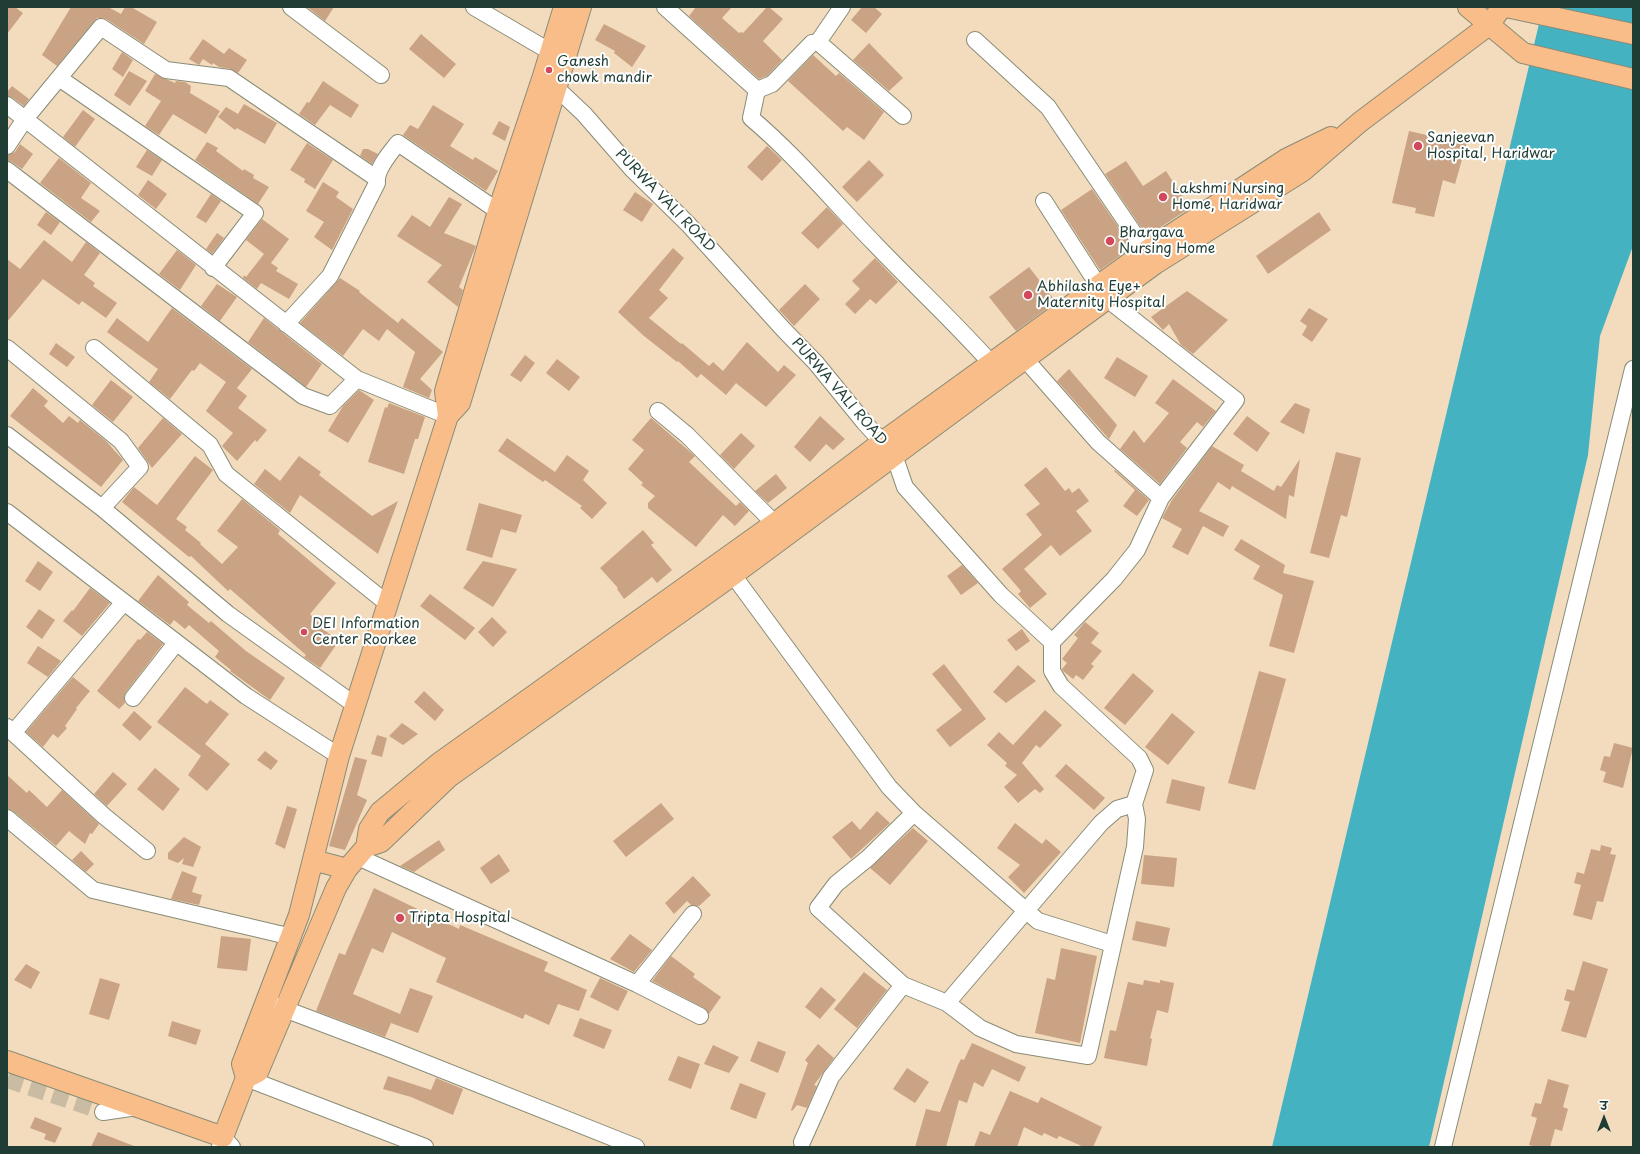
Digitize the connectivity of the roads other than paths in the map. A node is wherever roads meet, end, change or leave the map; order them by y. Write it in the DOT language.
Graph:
graph roads {
  1 [pos="291,7"];
  2 [pos="474,7"];
  3 [pos="564,7"];
  4 [pos="581,7"];
  5 [pos="665,7"];
  6 [pos="842,7"];
  7 [pos="1468,7"];
  8 [pos="1502,7"];
  9 [pos="1506,7"];
  10 [pos="1489,25"];
  11 [pos="1633,34"];
  12 [pos="975,40"];
  13 [pos="818,42"];
  14 [pos="550,51"];
  15 [pos="380,75"];
  16 [pos="59,78"];
  17 [pos="1633,79"];
  18 [pos="550,83"];
  19 [pos="757,90"];
  20 [pos="7,105"];
  21 [pos="903,116"];
  22 [pos="25,119"];
  23 [pos="7,146"];
  24 [pos="7,170"];
  25 [pos="376,178"];
  26 [pos="1044,201"];
  27 [pos="498,211"];
  28 [pos="1150,257"];
  29 [pos="213,268"];
  30 [pos="1102,292"];
  31 [pos="286,324"];
  32 [pos="7,348"];
  33 [pos="94,348"];
  34 [pos="1025,359"];
  35 [pos="996,369"];
  36 [pos="1633,369"];
  37 [pos="357,379"];
  38 [pos="658,412"];
  39 [pos="448,416"];
  40 [pos="7,435"];
  41 [pos="888,449"];
  42 [pos="1161,498"];
  43 [pos="102,508"];
  44 [pos="7,512"];
  45 [pos="781,529"];
  46 [pos="733,575"];
  47 [pos="124,602"];
  48 [pos="388,604"];
  49 [pos="1052,642"];
  50 [pos="176,643"];
  51 [pos="133,698"];
  52 [pos="355,705"];
  53 [pos="10,730"];
  54 [pos="339,756"];
  55 [pos="1134,804"];
  56 [pos="914,813"];
  57 [pos="7,818"];
  58 [pos="147,851"];
  59 [pos="357,857"];
  60 [pos="313,860"];
  61 [pos="1025,910"];
  62 [pos="693,914"];
  63 [pos="292,937"];
  64 [pos="1112,944"];
  65 [pos="637,984"];
  66 [pos="903,986"];
  67 [pos="266,1002"];
  68 [pos="947,1003"];
  69 [pos="285,1009"];
  70 [pos="700,1016"];
  71 [pos="7,1061"];
  72 [pos="246,1078"];
  73 [pos="137,1107"];
  74 [pos="103,1112"];
  75 [pos="802,1142"];
  76 [pos="225,1144"];
  77 [pos="425,1147"];
  78 [pos="636,1147"];
  79 [pos="1443,1147"];
  1 -- 15 [label="street"];
  2 -- 14 [label="street"];
  3 -- 14 [label="main road"];
  4 -- 18 [label="main road"];
  5 -- 19 [label="street"];
  6 -- 13 [label="street"];
  7 -- 10 [label="main road"];
  8 -- 10 [label="main road"];
  9 -- 11 [label="main road"];
  10 -- 17 [label="main road"];
  10 -- 28 [label="main road"];
  12 -- 28 [label="street"];
  13 -- 19 [label="street"];
  13 -- 21 [label="street"];
  14 -- 18 [label="main road"];
  16 -- 22 [label="street"];
  16 -- 25 [label="street"];
  16 -- 29 [label="street"];
  18 -- 27 [label="main road"];
  18 -- 39 [label="main road"];
  18 -- 41 [label="street, PURWA VALI ROAD"];
  19 -- 35 [label="street"];
  20 -- 22 [label="street"];
  22 -- 23 [label="street"];
  22 -- 29 [label="street"];
  24 -- 37 [label="street"];
  25 -- 27 [label="street"];
  25 -- 31 [label="street"];
  26 -- 30 [label="street"];
  27 -- 39 [label="main road"];
  28 -- 30 [label="main road"];
  29 -- 31 [label="street"];
  30 -- 34 [label="main road"];
  30 -- 35 [label="main road"];
  30 -- 42 [label="street"];
  31 -- 37 [label="street"];
  32 -- 43 [label="street"];
  33 -- 48 [label="street"];
  34 -- 35 [label="main road"];
  34 -- 42 [label="street"];
  35 -- 41 [label="main road"];
  36 -- 79 [label="street"];
  37 -- 39 [label="street"];
  38 -- 45 [label="street"];
  39 -- 48 [label="main road"];
  40 -- 43 [label="street"];
  41 -- 45 [label="main road"];
  41 -- 49 [label="street"];
  42 -- 49 [label="street"];
  43 -- 52 [label="street"];
  44 -- 47 [label="street"];
  45 -- 46 [label="main road"];
  45 -- 59 [label="main road"];
  46 -- 56 [label="street"];
  46 -- 59 [label="main road"];
  47 -- 50 [label="street"];
  47 -- 53 [label="street"];
  48 -- 52 [label="main road"];
  49 -- 55 [label="street"];
  50 -- 51 [label="street"];
  50 -- 54 [label="street"];
  52 -- 54 [label="main road"];
  53 -- 58 [label="street"];
  54 -- 60 [label="main road"];
  55 -- 61 [label="street"];
  55 -- 64 [label="street"];
  56 -- 61 [label="street"];
  56 -- 66 [label="street"];
  57 -- 63 [label="street"];
  59 -- 60 [label="main road"];
  59 -- 65 [label="street"];
  59 -- 69 [label="main road"];
  60 -- 63 [label="main road"];
  61 -- 64 [label="street"];
  61 -- 68 [label="street"];
  62 -- 65 [label="street"];
  63 -- 67 [label="main road"];
  64 -- 68 [label="street"];
  65 -- 70 [label="street"];
  66 -- 68 [label="street"];
  66 -- 75 [label="street"];
  67 -- 69 [label="street"];
  67 -- 72 [label="main road"];
  69 -- 72 [label="main road"];
  69 -- 78 [label="street"];
  71 -- 73 [label="main road"];
  72 -- 76 [label="main road"];
  72 -- 77 [label="street"];
  73 -- 74 [label="street"];
  73 -- 76 [label="main road"];
}
